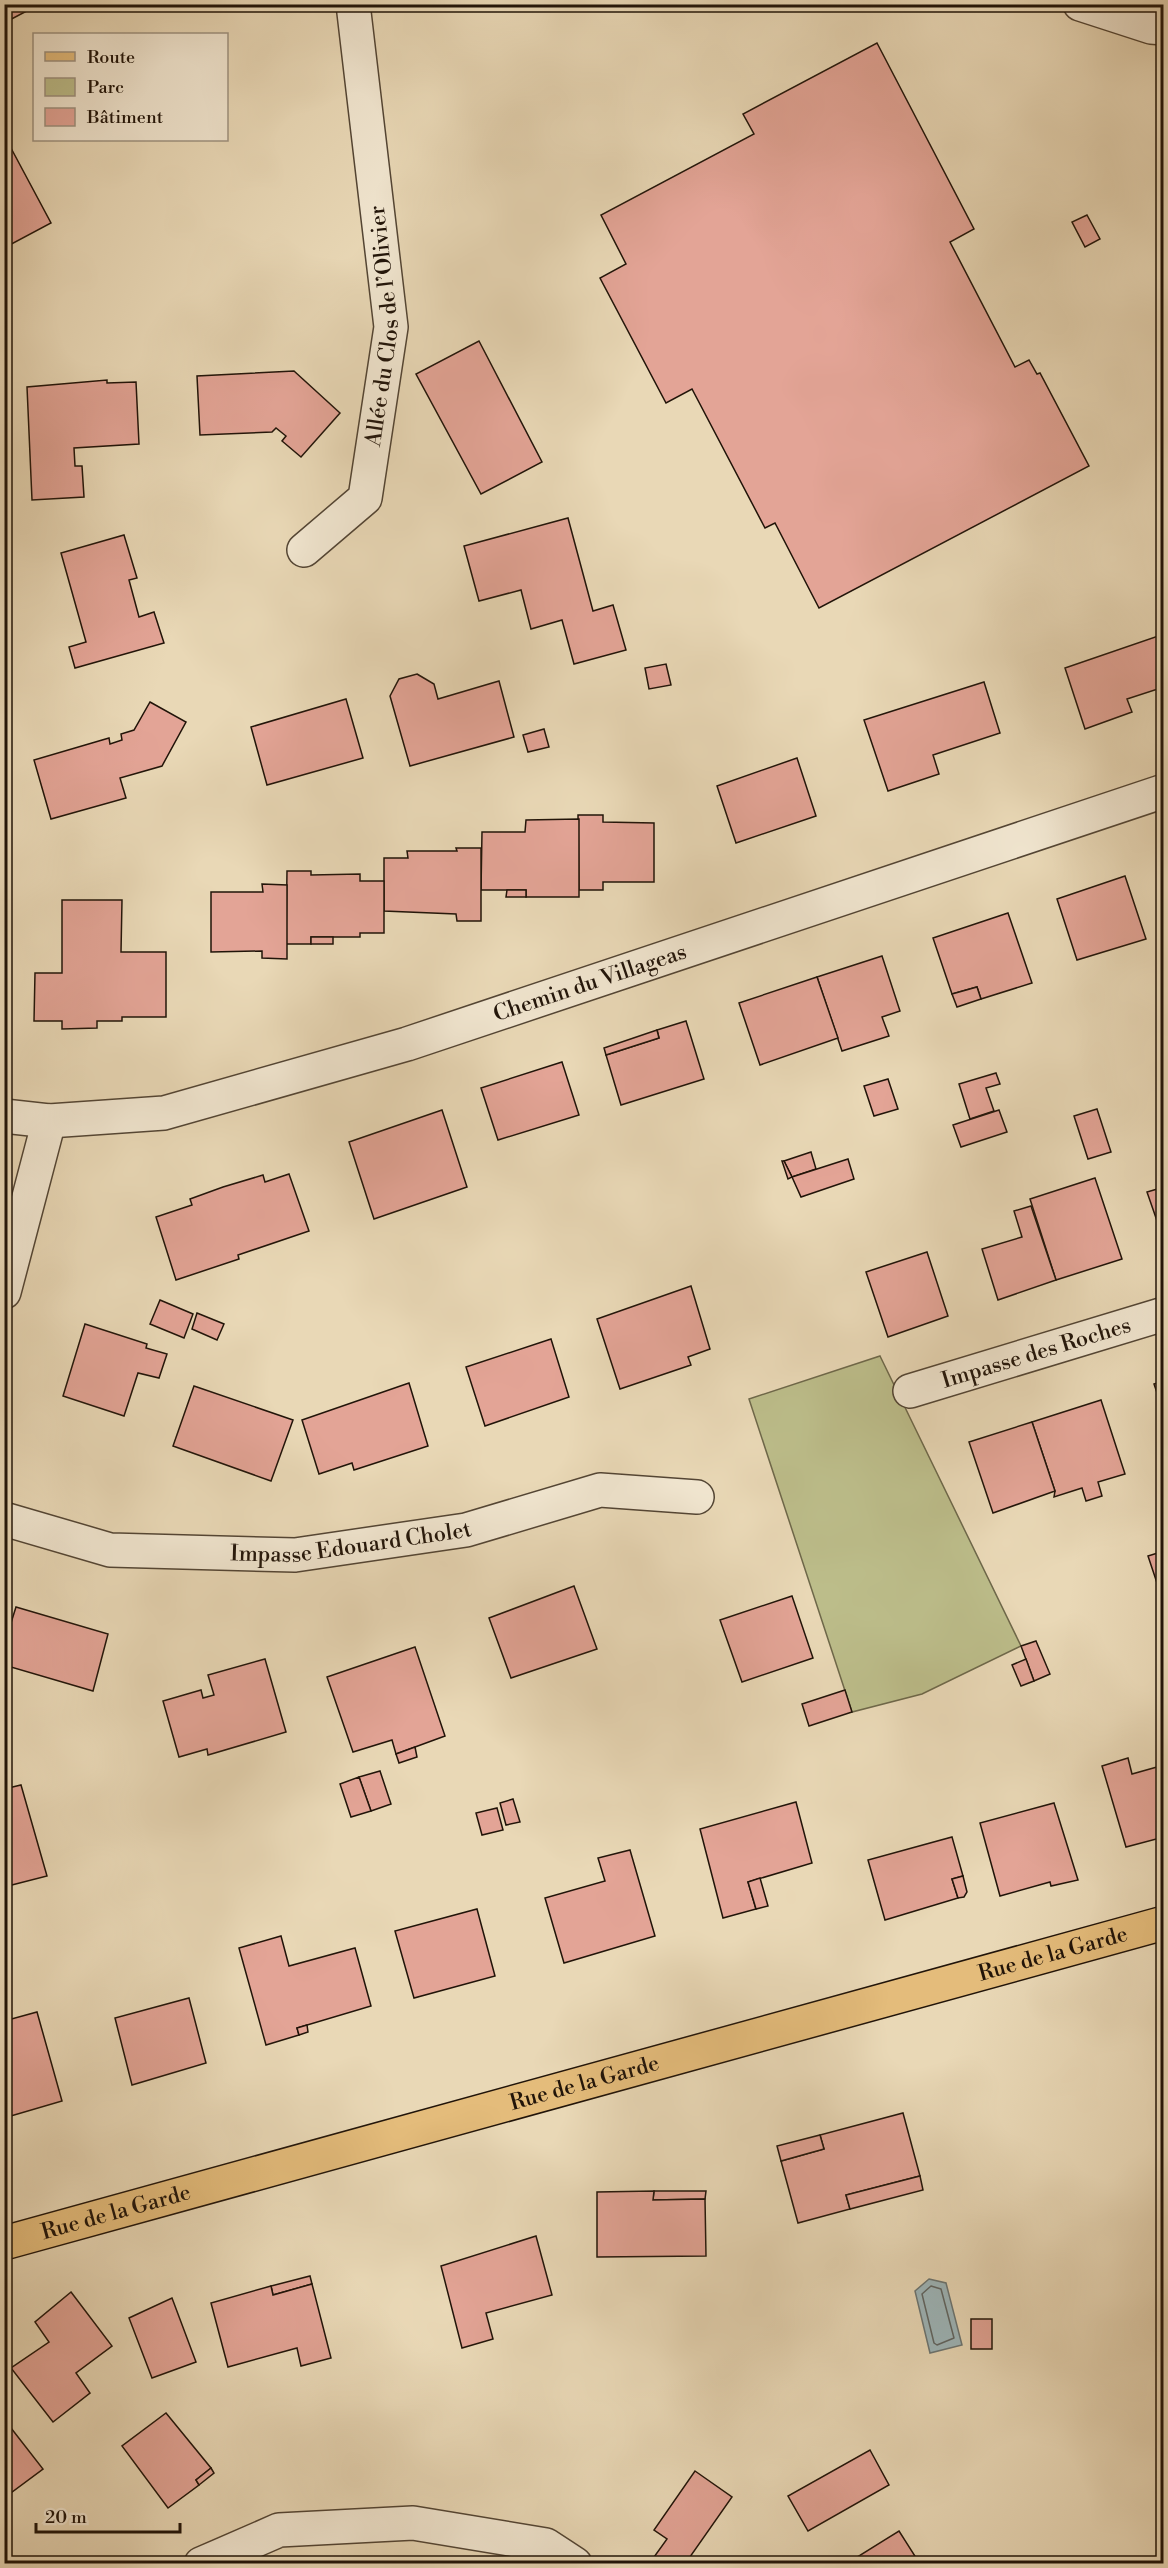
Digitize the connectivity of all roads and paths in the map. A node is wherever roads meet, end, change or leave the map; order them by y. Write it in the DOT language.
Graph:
graph roads {
  1 [pos="353,4"];
  2 [pos="1080,4"];
  3 [pos="1155,20"];
  4 [pos="304,550"];
  5 [pos="1164,791"];
  6 [pos="4,1116"];
  7 [pos="49,1121"];
  8 [pos="4,1292"];
  9 [pos="1164,1314"];
  10 [pos="910,1392"];
  11 [pos="697,1497"];
  12 [pos="4,1519"];
  13 [pos="1164,1923"];
  14 [pos="4,2243"];
  15 [pos="201,2564"];
  16 [pos="575,2564"];
  1 -- 4 [label="street, Allée du Clos de l’Olivier"];
  2 -- 3 [label="street"];
  5 -- 7 [label="street, Chemin du Villageas"];
  6 -- 7 [label="street, Chemin du Villageas"];
  7 -- 8 [label="street"];
  9 -- 10 [label="street, Impasse des Roches"];
  11 -- 12 [label="street, Impasse Edouard Cholet"];
  13 -- 14 [label="main road, Rue de la Garde"];
  15 -- 16 [label="street"];
}
